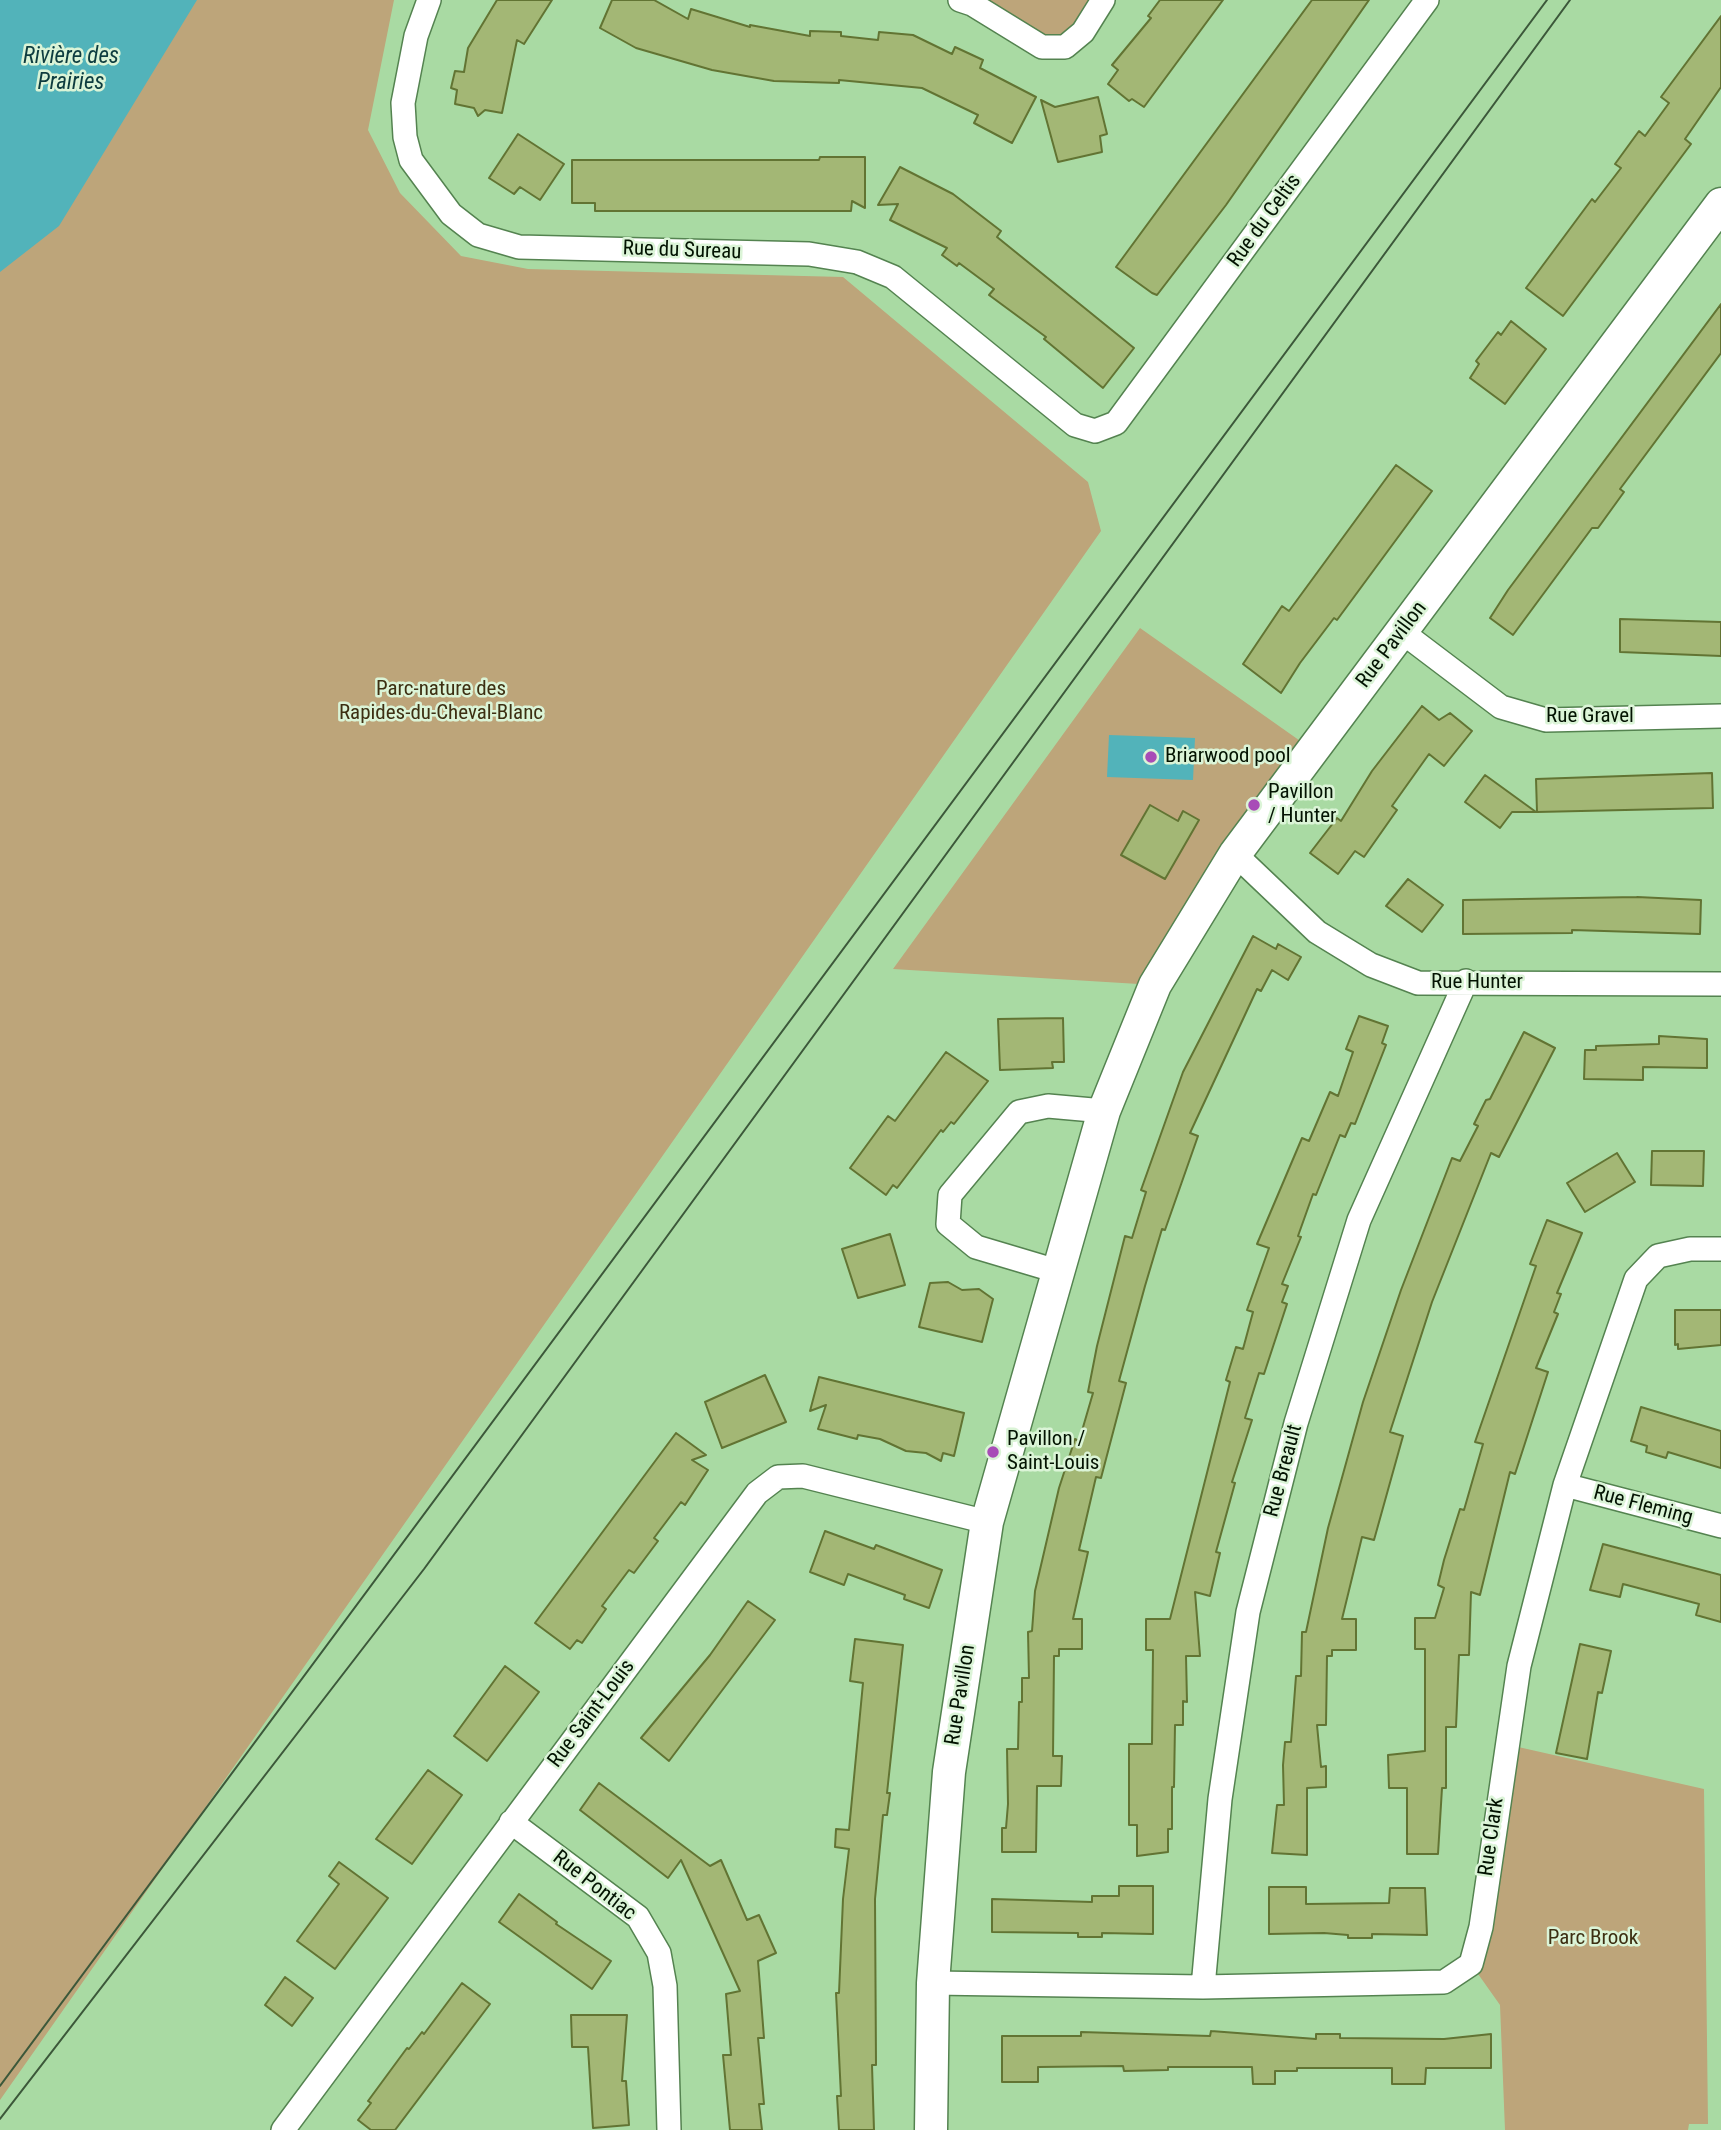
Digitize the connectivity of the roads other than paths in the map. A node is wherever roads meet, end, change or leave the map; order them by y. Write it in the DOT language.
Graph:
graph roads {
  1 [pos="429,0"];
  2 [pos="960,0"];
  3 [pos="1102,0"];
  4 [pos="1427,0"];
  5 [pos="1721,204"];
  6 [pos="1095,432"];
  7 [pos="1402,632"];
  8 [pos="1721,716"];
  9 [pos="1235,854"];
  10 [pos="1466,981"];
  11 [pos="1721,984"];
  12 [pos="1104,1111"];
  13 [pos="1721,1250"];
  14 [pos="1060,1272"];
  15 [pos="1565,1485"];
  16 [pos="987,1522"];
  17 [pos="1721,1526"];
  18 [pos="511,1822"];
  19 [pos="933,1983"];
  20 [pos="1203,1987"];
  21 [pos="283,2130"];
  22 [pos="669,2130"];
  23 [pos="931,2130"];
  1 -- 6 [label="street, Rue du Sureau"];
  2 -- 3 [label="street"];
  4 -- 6 [label="street, Rue du Celtis"];
  5 -- 7 [label="street, Rue Pavillon"];
  7 -- 8 [label="street, Rue Gravel"];
  7 -- 9 [label="street, Rue Pavillon"];
  9 -- 10 [label="street, Rue Hunter"];
  9 -- 12 [label="street, Rue Pavillon"];
  10 -- 11 [label="street, Rue Hunter"];
  10 -- 20 [label="street, Rue Breault"];
  12 -- 14 [label="street, Rue Pavillon"];
  12 -- 14 [label="street"];
  13 -- 15 [label="street, Rue Clark"];
  14 -- 16 [label="street, Rue Pavillon"];
  15 -- 17 [label="street, Rue Fleming"];
  15 -- 20 [label="street, Rue Clark"];
  16 -- 18 [label="street, Rue Saint-Louis"];
  16 -- 19 [label="street, Rue Pavillon"];
  18 -- 21 [label="street, Rue Saint-Louis"];
  18 -- 22 [label="street, Rue Pontiac"];
  19 -- 20 [label="street, Rue Clark"];
  19 -- 23 [label="street, Rue Pavillon"];
}
